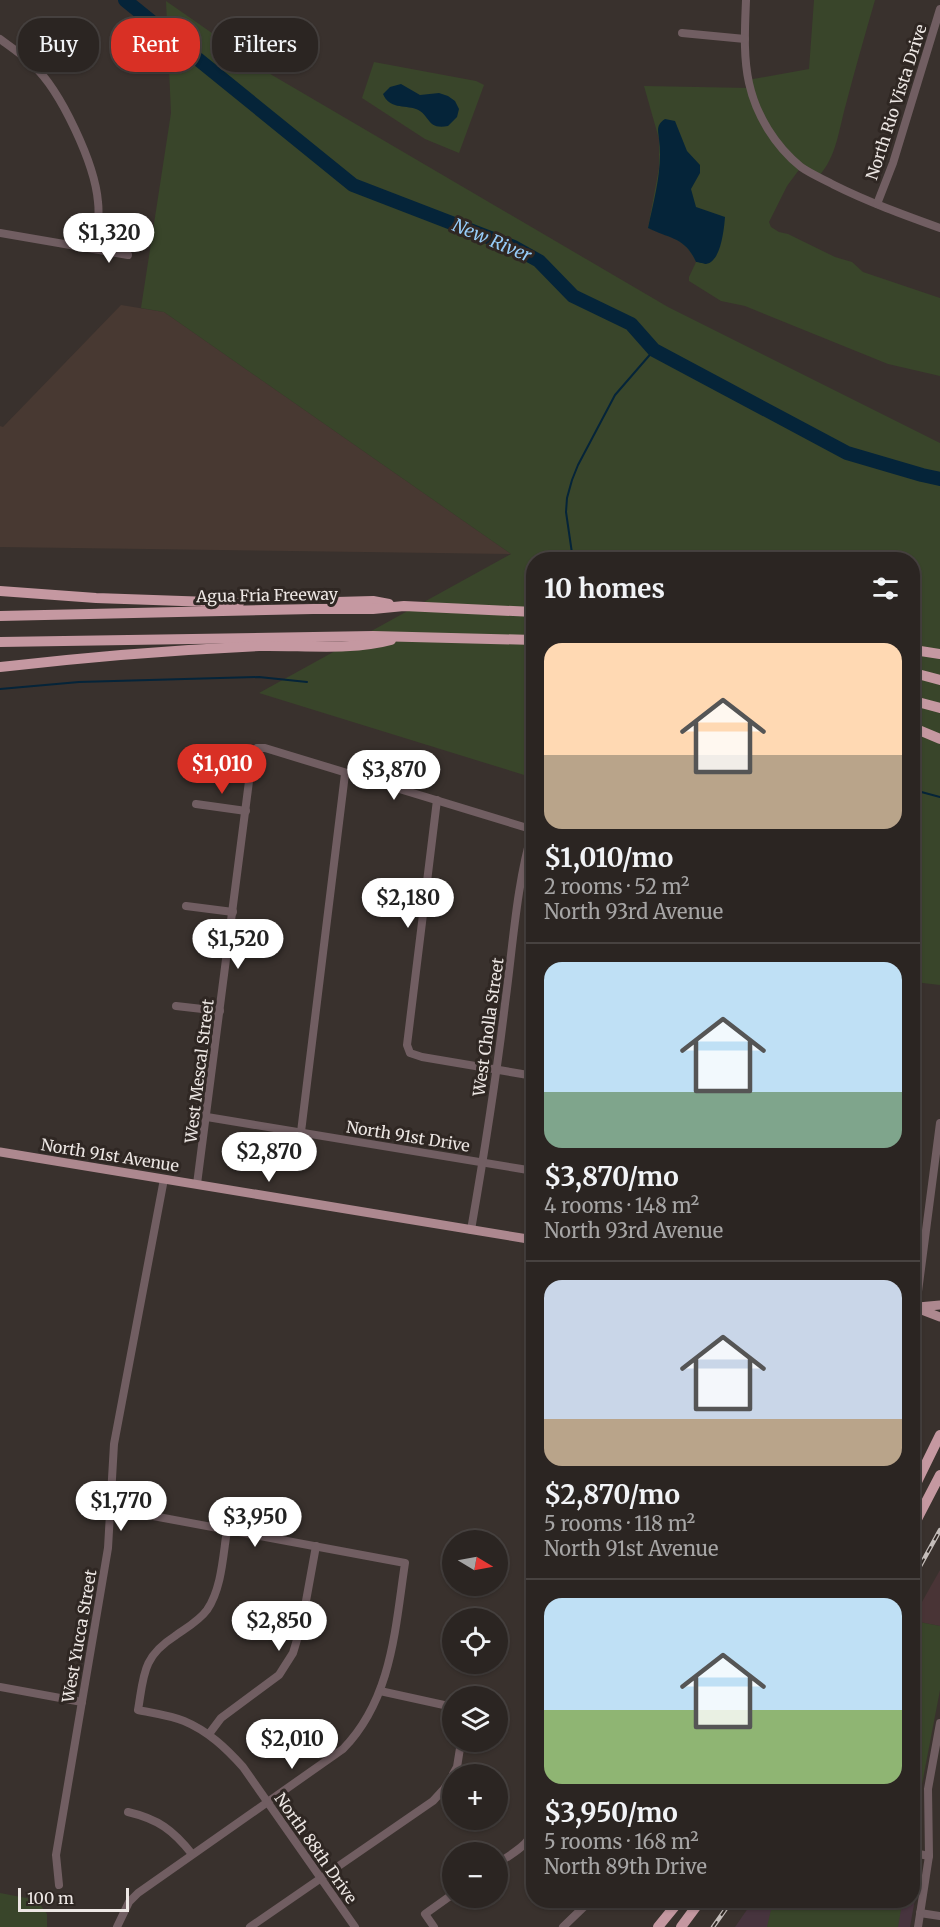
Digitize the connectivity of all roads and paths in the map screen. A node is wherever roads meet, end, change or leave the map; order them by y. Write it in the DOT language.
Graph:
graph roads {
  1 [pos="746,0"];
  2 [pos="940,9"];
  3 [pos="682,33"];
  4 [pos="0,39"];
  5 [pos="745,39"];
  6 [pos="877,204"];
  7 [pos="940,228"];
  8 [pos="0,232"];
  9 [pos="94,249"];
  10 [pos="128,255"];
  11 [pos="0,591"];
  12 [pos="404,606"];
  13 [pos="526,612"];
  14 [pos="0,616"];
  15 [pos="404,636"];
  16 [pos="526,640"];
  17 [pos="0,642"];
  18 [pos="920,651"];
  19 [pos="940,654"];
  20 [pos="0,666"];
  21 [pos="920,675"];
  22 [pos="940,680"];
  23 [pos="920,703"];
  24 [pos="940,708"];
  25 [pos="920,731"];
  26 [pos="940,739"];
  27 [pos="345,774"];
  28 [pos="437,800"];
  29 [pos="196,804"];
  30 [pos="246,811"];
  31 [pos="526,828"];
  32 [pos="526,853"];
  33 [pos="186,906"];
  34 [pos="233,912"];
  35 [pos="176,1006"];
  36 [pos="220,1011"];
  37 [pos="497,1069"];
  38 [pos="526,1074"];
  39 [pos="207,1117"];
  40 [pos="940,1124"];
  41 [pos="301,1132"];
  42 [pos="0,1152"];
  43 [pos="482,1162"];
  44 [pos="526,1170"];
  45 [pos="164,1179"];
  46 [pos="197,1184"];
  47 [pos="471,1230"];
  48 [pos="526,1239"];
  49 [pos="920,1270"];
  50 [pos="940,1305"];
  51 [pos="920,1307"];
  52 [pos="920,1309"];
  53 [pos="940,1317"];
  54 [pos="940,1435"];
  55 [pos="940,1475"];
  56 [pos="920,1476"];
  57 [pos="110,1508"];
  58 [pos="920,1513"];
  59 [pos="227,1530"];
  60 [pos="316,1546"];
  61 [pos="0,1687"];
  62 [pos="380,1691"];
  63 [pos="82,1702"];
  64 [pos="442,1705"];
  65 [pos="940,1723"];
  66 [pos="209,1734"];
  67 [pos="442,1792"];
  68 [pos="268,1803"];
  69 [pos="128,1812"];
  70 [pos="526,1843"];
  71 [pos="192,1854"];
  72 [pos="920,1854"];
  73 [pos="508,1856"];
  74 [pos="929,1856"];
  75 [pos="321,1878"];
  76 [pos="59,1885"];
  77 [pos="442,1902"];
  78 [pos="583,1908"];
  79 [pos="673,1908"];
  80 [pos="695,1908"];
  81 [pos="920,1913"];
  82 [pos="940,1916"];
  83 [pos="352,1926"];
  84 [pos="117,1927"];
  85 [pos="250,1927"];
  86 [pos="434,1927"];
  87 [pos="563,1927"];
  88 [pos="658,1927"];
  89 [pos="681,1927"];
  90 [pos="918,1927"];
  1 -- 5 [label="street"];
  2 -- 6 [label="street, North Rio Vista Drive"];
  3 -- 5 [label="street"];
  4 -- 9 [label="street"];
  5 -- 6 [label="street"];
  6 -- 7 [label="street"];
  8 -- 9 [label="street"];
  9 -- 10 [label="street"];
  11 -- 12 [label="highway"];
  12 -- 13 [label="highway, Agua Fria Freeway"];
  12 -- 14 [label="highway, Agua Fria Freeway"];
  15 -- 16 [label="highway"];
  15 -- 17 [label="highway"];
  15 -- 20 [label="highway"];
  18 -- 19 [label="highway"];
  21 -- 22 [label="highway"];
  23 -- 24 [label="highway"];
  25 -- 26 [label="highway"];
  27 -- 28 [label="street"];
  27 -- 30 [label="street, West Mescal Street"];
  27 -- 41 [label="street"];
  28 -- 31 [label="street"];
  28 -- 37 [label="street"];
  29 -- 30 [label="street"];
  30 -- 34 [label="street, West Mescal Street"];
  32 -- 37 [label="street, West Cholla Street"];
  33 -- 34 [label="street"];
  34 -- 36 [label="street, West Mescal Street"];
  35 -- 36 [label="street"];
  36 -- 39 [label="street, West Mescal Street"];
  37 -- 38 [label="street"];
  37 -- 43 [label="street, West Cholla Street"];
  39 -- 41 [label="street, North 91st Drive"];
  39 -- 46 [label="street, West Mescal Street"];
  40 -- 49 [label="street"];
  41 -- 43 [label="street, North 91st Drive"];
  42 -- 45 [label="main road, North 91st Avenue"];
  43 -- 44 [label="street, North 91st Drive"];
  43 -- 47 [label="street, West Cholla Street"];
  45 -- 46 [label="main road, North 91st Avenue"];
  45 -- 57 [label="street, West Yucca Street"];
  46 -- 47 [label="main road, North 91st Avenue"];
  47 -- 48 [label="main road, North 91st Avenue"];
  50 -- 51 [label="main road"];
  52 -- 53 [label="main road"];
  54 -- 56 [label="highway"];
  55 -- 58 [label="highway"];
  57 -- 59 [label="street"];
  57 -- 63 [label="street, West Yucca Street"];
  59 -- 60 [label="street"];
  59 -- 66 [label="street, North 88th Drive"];
  60 -- 62 [label="street"];
  60 -- 66 [label="street"];
  61 -- 63 [label="street"];
  62 -- 64 [label="street"];
  62 -- 68 [label="street"];
  63 -- 76 [label="street, West Yucca Street"];
  65 -- 74 [label="street"];
  66 -- 68 [label="street, North 88th Drive"];
  67 -- 75 [label="street"];
  68 -- 71 [label="street"];
  68 -- 75 [label="street, North 88th Drive"];
  69 -- 71 [label="street"];
  70 -- 73 [label="street"];
  71 -- 84 [label="street"];
  72 -- 74 [label="street"];
  74 -- 81 [label="street"];
  75 -- 83 [label="street, North 88th Drive"];
  75 -- 85 [label="street"];
  77 -- 86 [label="street"];
  78 -- 87 [label="street"];
  79 -- 88 [label="highway"];
  80 -- 89 [label="highway"];
  81 -- 82 [label="street"];
  81 -- 90 [label="street"];
}
